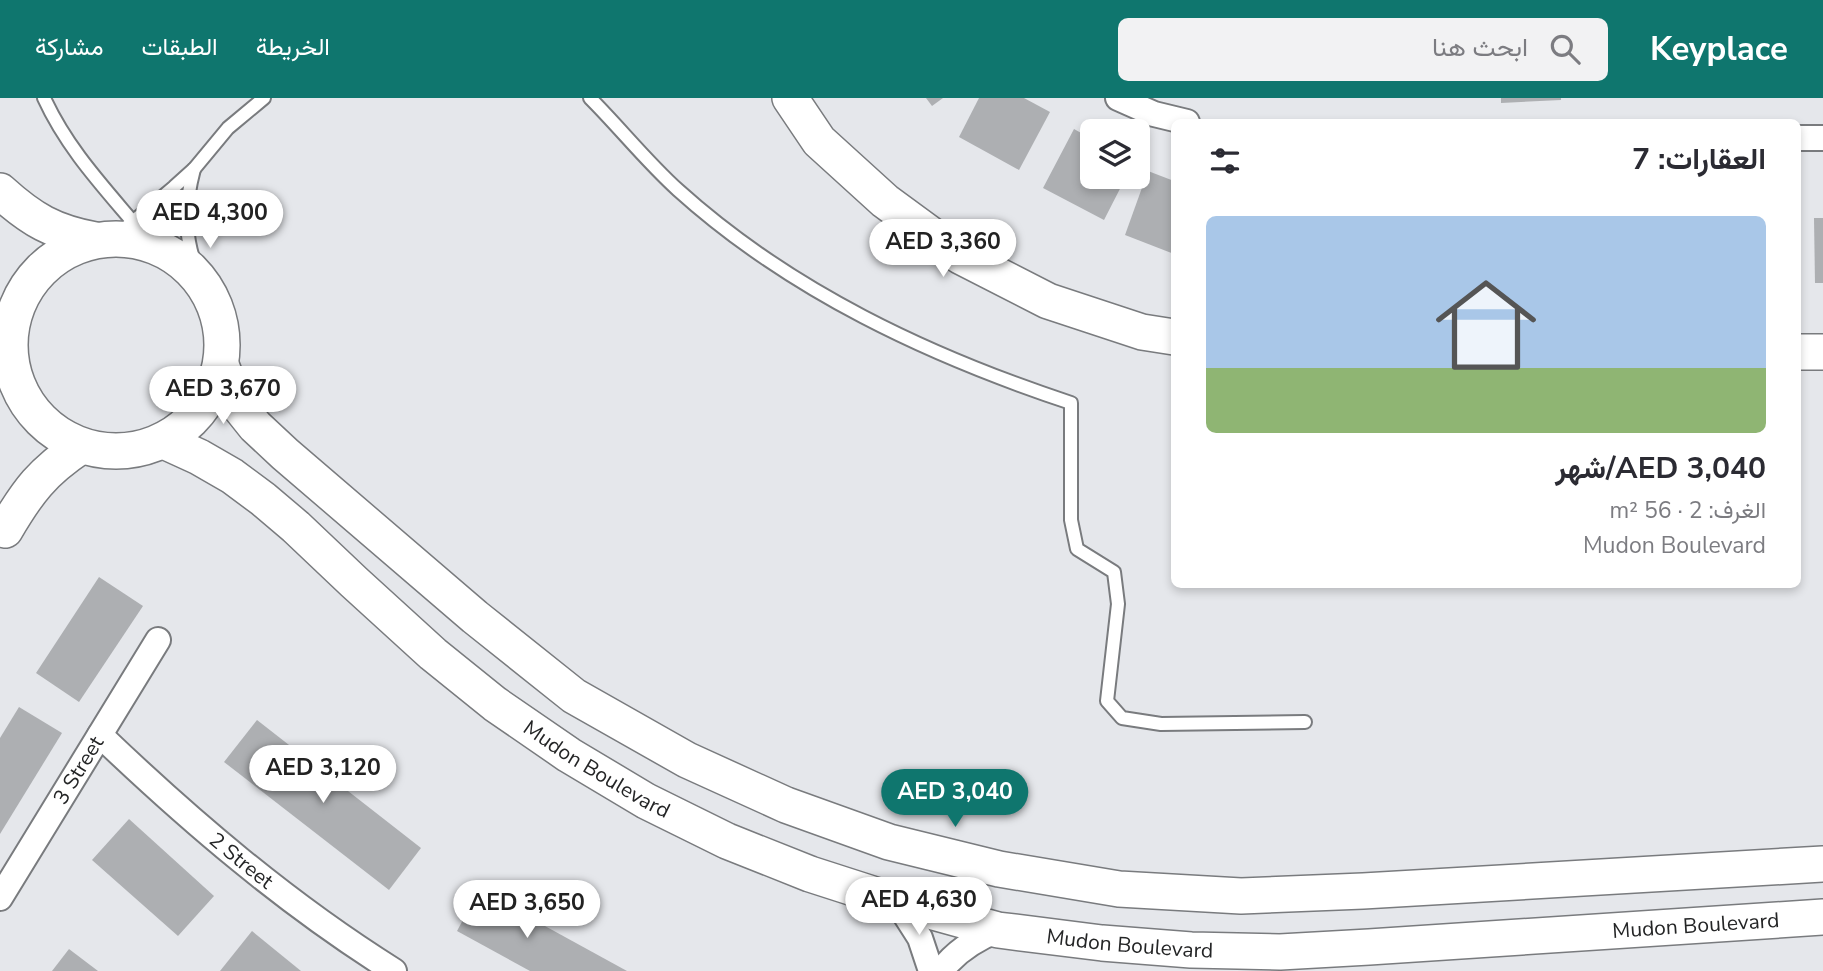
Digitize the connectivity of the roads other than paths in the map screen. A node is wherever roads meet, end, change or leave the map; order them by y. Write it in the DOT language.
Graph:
graph roads {
  1 [pos="44,98"];
  2 [pos="264,98"];
  3 [pos="591,98"];
  4 [pos="790,98"];
  5 [pos="1118,98"];
  6 [pos="1175,119"];
  7 [pos="1801,138"];
  8 [pos="1823,138"];
  9 [pos="194,169"];
  10 [pos="0,191"];
  11 [pos="113,234"];
  12 [pos="201,281"];
  13 [pos="7,299"];
  14 [pos="1171,337"];
  15 [pos="1801,352"];
  16 [pos="1823,352"];
  17 [pos="221,365"];
  18 [pos="41,421"];
  19 [pos="164,441"];
  20 [pos="81,446"];
  21 [pos="26,495"];
  22 [pos="5,530"];
  23 [pos="158,640"];
  24 [pos="1305,722"];
  25 [pos="100,735"];
  26 [pos="1823,864"];
  27 [pos="0,898"];
  28 [pos="897,902"];
  29 [pos="1823,917"];
  30 [pos="998,930"];
  31 [pos="394,971"];
  32 [pos="931,971"];
  33 [pos="941,971"];
  1 -- 11 [label="lane"];
  2 -- 9 [label="lane"];
  3 -- 24 [label="lane"];
  4 -- 14 [label="street"];
  5 -- 6 [label="street"];
  7 -- 8 [label="street"];
  9 -- 11 [label="lane"];
  9 -- 12 [label="lane"];
  10 -- 11 [label="street"];
  11 -- 12 [label="street"];
  11 -- 13 [label="street"];
  12 -- 17 [label="street"];
  13 -- 18 [label="street"];
  15 -- 16 [label="street"];
  17 -- 19 [label="street"];
  17 -- 26 [label="street"];
  18 -- 20 [label="street"];
  18 -- 21 [label="street"];
  19 -- 20 [label="street"];
  19 -- 28 [label="street, Mudon Boulevard"];
  20 -- 21 [label="street"];
  21 -- 22 [label="street"];
  23 -- 25 [label="street, 3 Street"];
  25 -- 27 [label="street, 3 Street"];
  25 -- 31 [label="street, 2 Street"];
  28 -- 30 [label="street, Mudon Boulevard"];
  28 -- 32 [label="street"];
  29 -- 30 [label="street, Mudon Boulevard"];
  30 -- 33 [label="street"];
}
